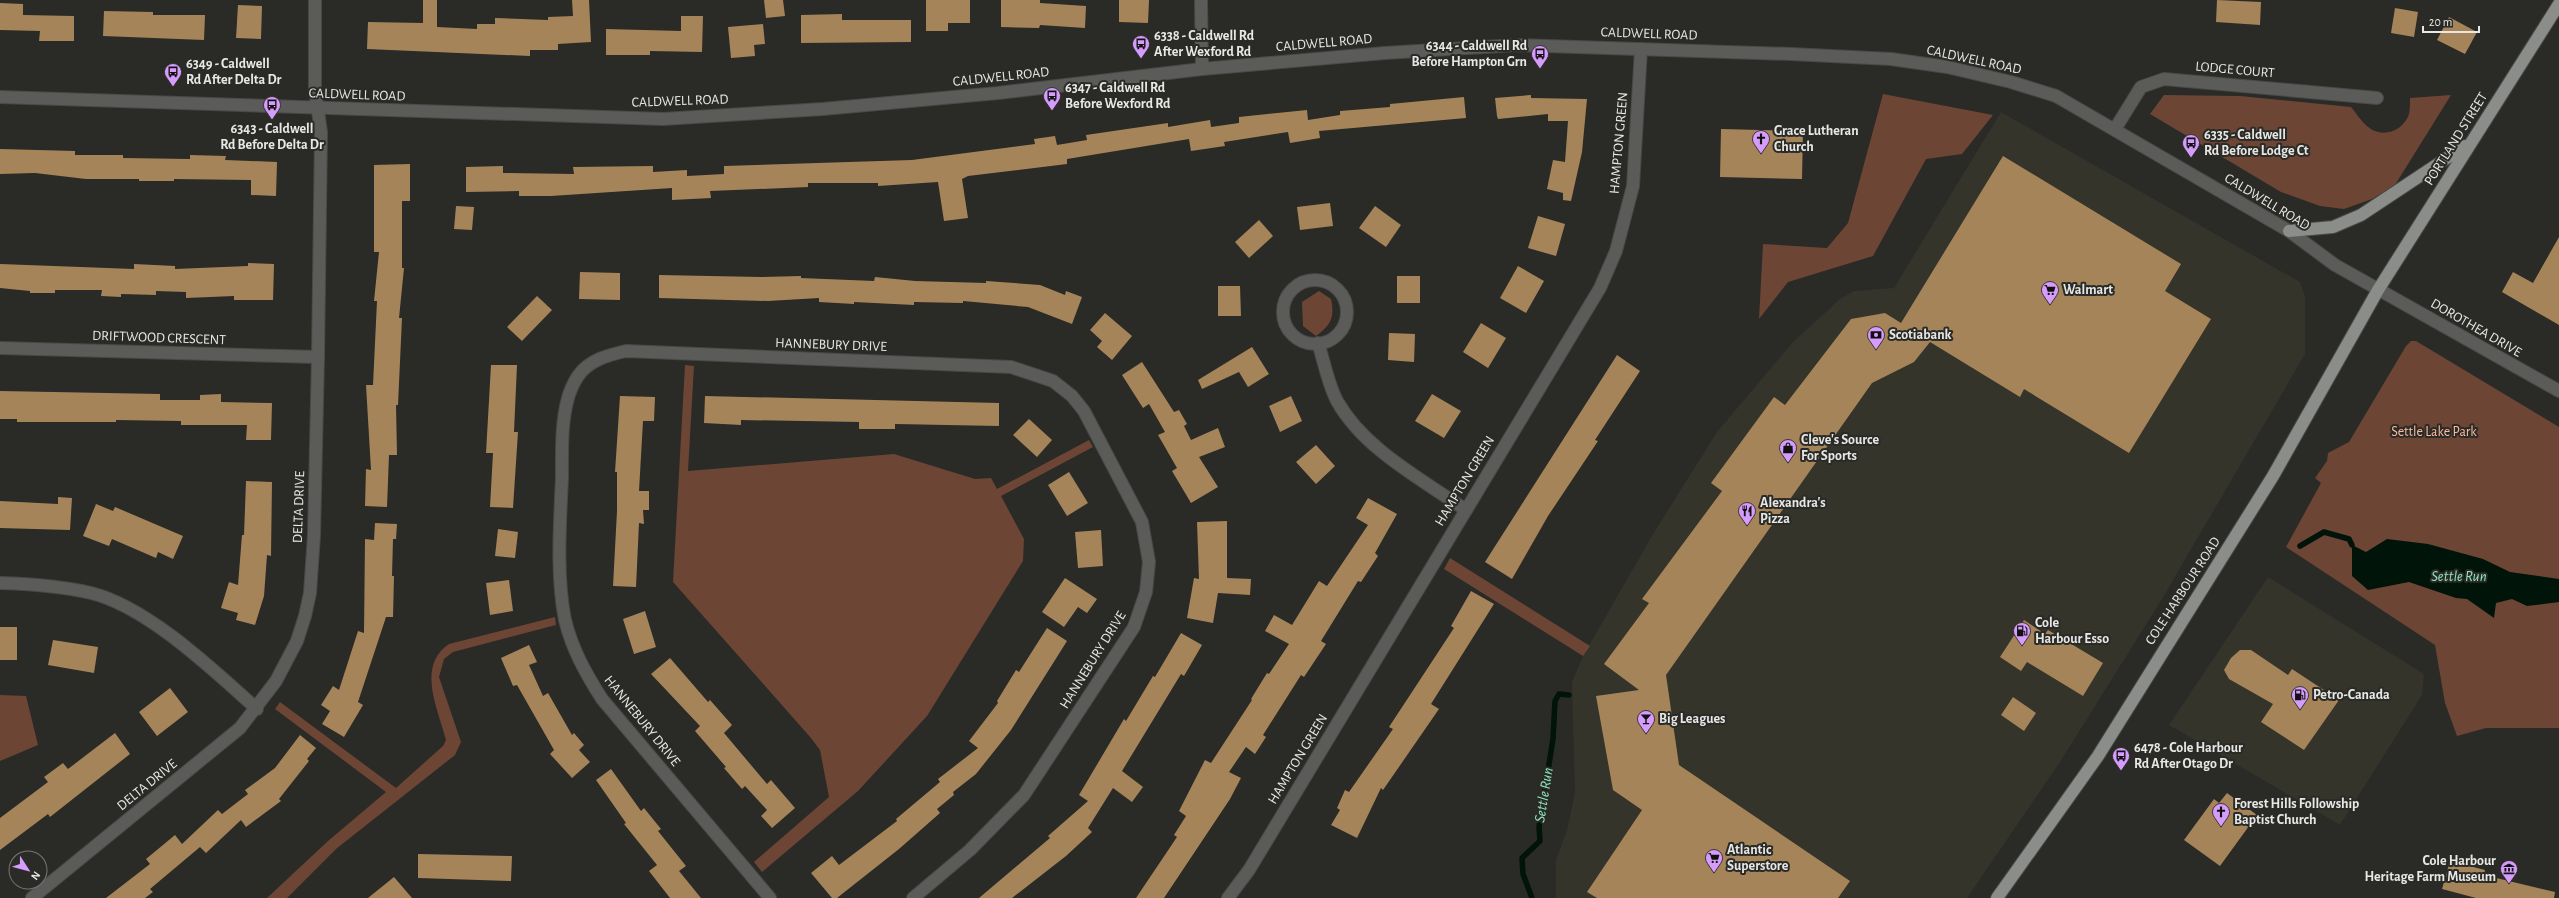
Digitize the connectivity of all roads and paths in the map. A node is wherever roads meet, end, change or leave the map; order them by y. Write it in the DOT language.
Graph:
graph roads {
  1 [pos="315,0"];
  2 [pos="1201,0"];
  3 [pos="2559,4"];
  4 [pos="1641,49"];
  5 [pos="1202,69"];
  6 [pos="0,98"];
  7 [pos="2377,98"];
  8 [pos="318,109"];
  9 [pos="2115,129"];
  10 [pos="2470,143"];
  11 [pos="2289,231"];
  12 [pos="2378,290"];
  13 [pos="1318,343"];
  14 [pos="0,348"];
  15 [pos="318,357"];
  16 [pos="2559,391"];
  17 [pos="1466,510"];
  18 [pos="0,583"];
  19 [pos="257,709"];
  20 [pos="32,898"];
  21 [pos="770,898"];
  22 [pos="914,898"];
  23 [pos="1228,898"];
  24 [pos="1997,898"];
  1 -- 8 [label="street, DELTA DRIVE"];
  2 -- 5 [label="street"];
  3 -- 10 [label="main road, PORTLAND STREET"];
  4 -- 5 [label="street, CALDWELL ROAD"];
  4 -- 9 [label="street, CALDWELL ROAD"];
  4 -- 17 [label="street, HAMPTON GREEN"];
  5 -- 8 [label="street, CALDWELL ROAD"];
  6 -- 8 [label="street, CALDWELL ROAD"];
  7 -- 9 [label="street, LODGE COURT"];
  8 -- 15 [label="street, DELTA DRIVE"];
  9 -- 11 [label="street, CALDWELL ROAD"];
  10 -- 11 [label="main road"];
  10 -- 12 [label="main road, PORTLAND STREET"];
  11 -- 12 [label="street, CALDWELL ROAD"];
  12 -- 16 [label="street, DOROTHEA DRIVE"];
  12 -- 24 [label="main road, COLE HARBOUR ROAD"];
  13 -- 13 [label="street"];
  13 -- 17 [label="street"];
  14 -- 15 [label="street, DRIFTWOOD CRESCENT"];
  15 -- 19 [label="street, DELTA DRIVE"];
  17 -- 23 [label="street, HAMPTON GREEN"];
  18 -- 19 [label="street"];
  19 -- 20 [label="street, DELTA DRIVE"];
  21 -- 22 [label="street, HANNEBURY DRIVE"];
}
